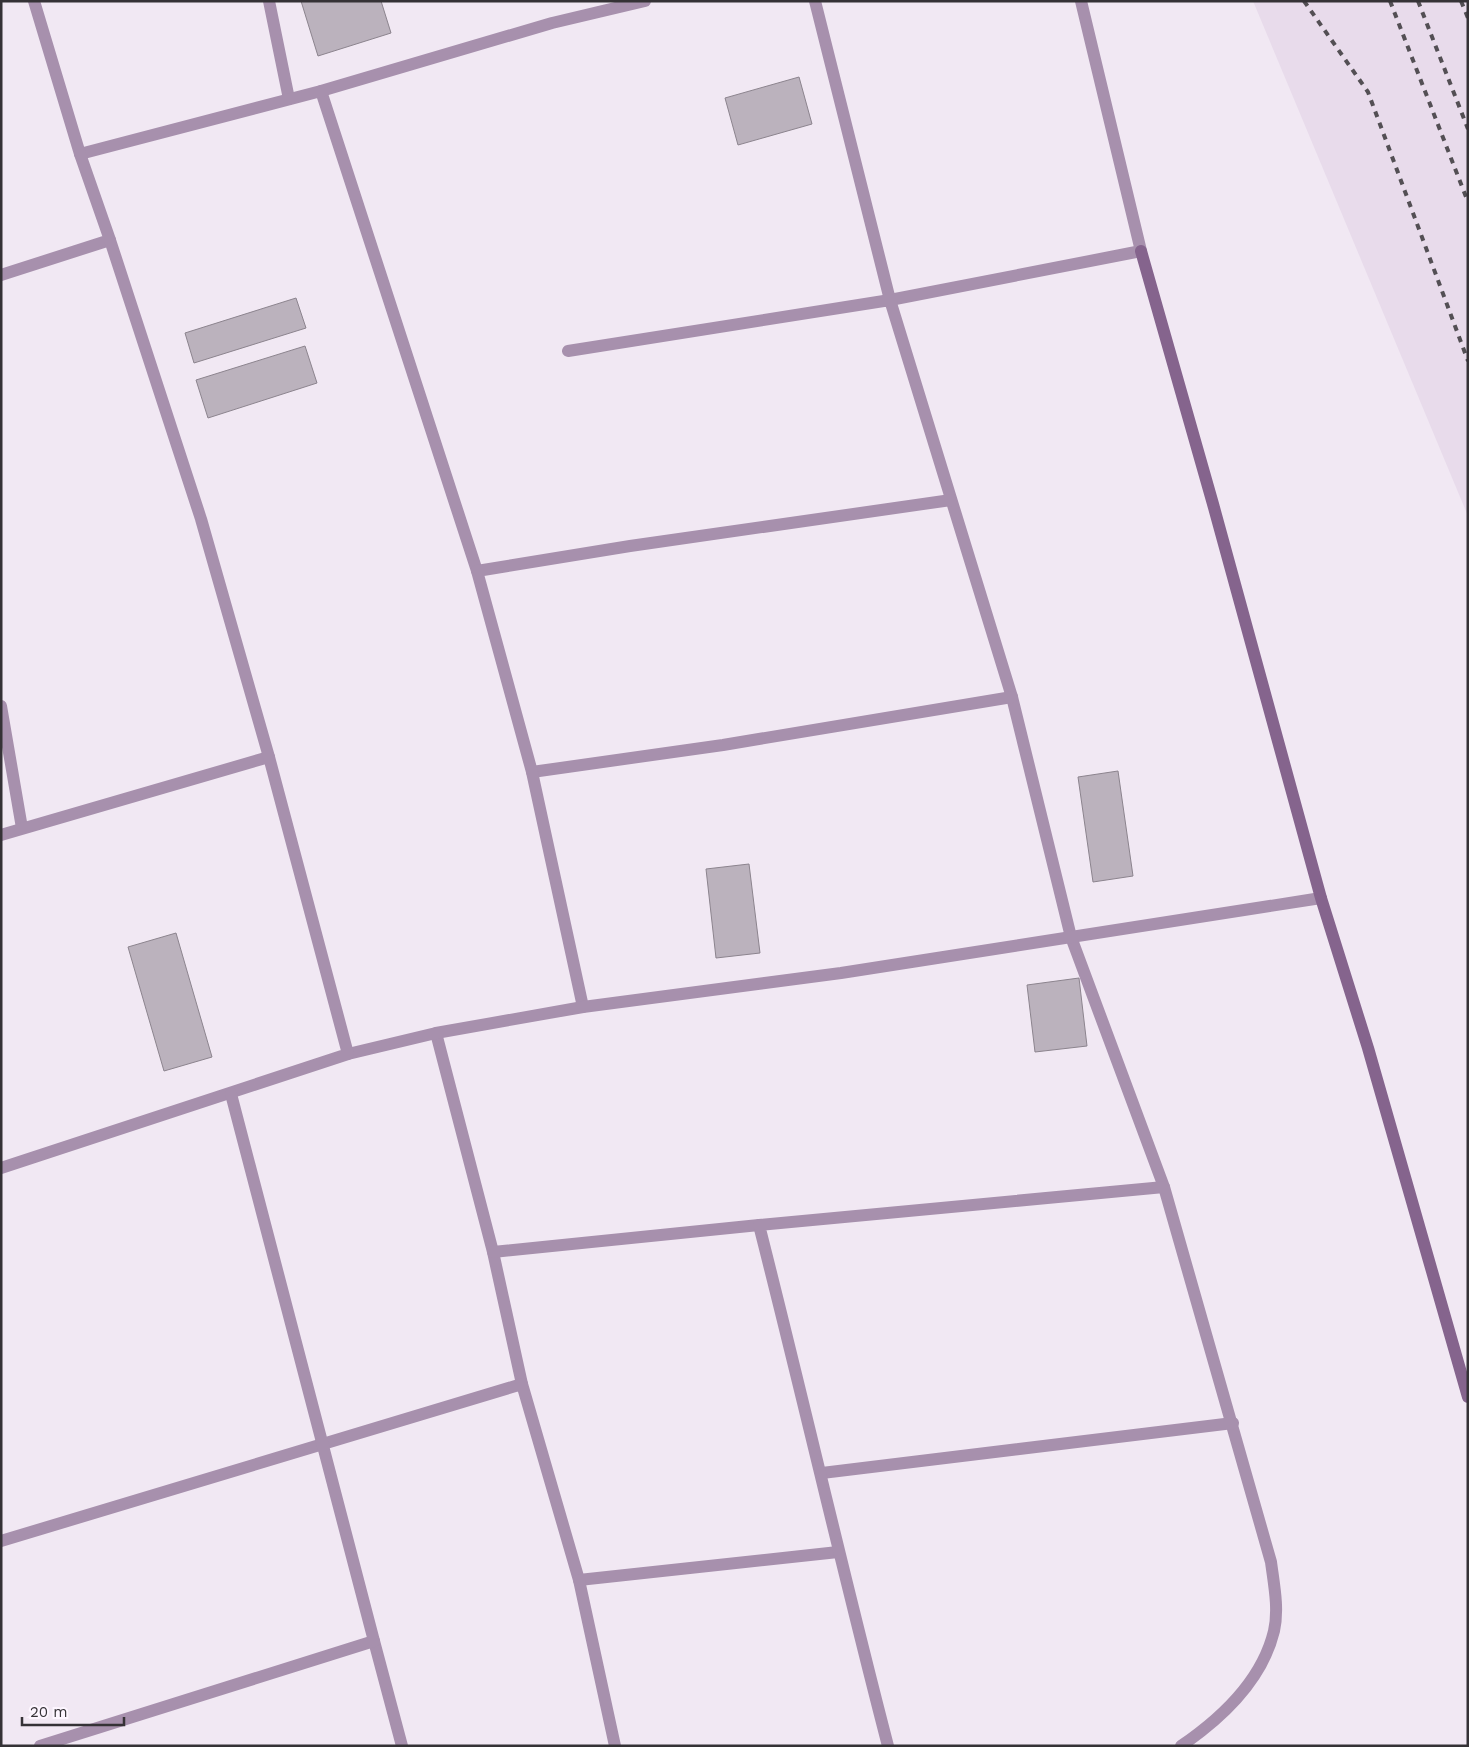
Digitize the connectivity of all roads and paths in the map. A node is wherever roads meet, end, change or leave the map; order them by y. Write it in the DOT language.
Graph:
graph roads {
  1 [pos="34,1"];
  2 [pos="269,1"];
  3 [pos="646,1"];
  4 [pos="815,1"];
  5 [pos="1081,1"];
  6 [pos="320,91"];
  7 [pos="289,99"];
  8 [pos="80,154"];
  9 [pos="110,240"];
  10 [pos="1141,251"];
  11 [pos="1,275"];
  12 [pos="890,300"];
  13 [pos="568,351"];
  14 [pos="952,500"];
  15 [pos="477,571"];
  16 [pos="1012,698"];
  17 [pos="1,706"];
  18 [pos="269,757"];
  19 [pos="532,772"];
  20 [pos="22,828"];
  21 [pos="1,834"];
  22 [pos="1321,898"];
  23 [pos="1071,938"];
  24 [pos="583,1007"];
  25 [pos="436,1033"];
  26 [pos="348,1054"];
  27 [pos="231,1094"];
  28 [pos="1,1168"];
  29 [pos="1164,1187"];
  30 [pos="759,1225"];
  31 [pos="493,1252"];
  32 [pos="522,1384"];
  33 [pos="1468,1397"];
  34 [pos="1233,1423"];
  35 [pos="322,1444"];
  36 [pos="822,1472"];
  37 [pos="1,1541"];
  38 [pos="838,1552"];
  39 [pos="579,1580"];
  40 [pos="374,1641"];
  41 [pos="40,1746"];
  42 [pos="402,1746"];
  43 [pos="615,1746"];
  44 [pos="888,1746"];
  45 [pos="1181,1746"];
  1 -- 8 [label="street"];
  2 -- 7 [label="street"];
  3 -- 6 [label="street"];
  4 -- 12 [label="street"];
  5 -- 10 [label="street"];
  6 -- 7 [label="street"];
  6 -- 15 [label="street"];
  7 -- 8 [label="street"];
  8 -- 9 [label="street"];
  9 -- 11 [label="street"];
  9 -- 18 [label="street"];
  10 -- 12 [label="street"];
  10 -- 22 [label="street"];
  12 -- 13 [label="street"];
  12 -- 14 [label="street"];
  14 -- 15 [label="street"];
  14 -- 16 [label="street"];
  15 -- 19 [label="street"];
  16 -- 19 [label="street"];
  16 -- 23 [label="street"];
  17 -- 20 [label="street"];
  18 -- 20 [label="street"];
  18 -- 26 [label="street"];
  19 -- 24 [label="street"];
  20 -- 21 [label="street"];
  22 -- 23 [label="street"];
  22 -- 33 [label="street"];
  23 -- 24 [label="street"];
  23 -- 29 [label="street"];
  24 -- 25 [label="street"];
  25 -- 26 [label="street"];
  25 -- 31 [label="street"];
  26 -- 27 [label="street"];
  27 -- 28 [label="street"];
  27 -- 35 [label="street"];
  29 -- 30 [label="street"];
  29 -- 34 [label="street"];
  30 -- 31 [label="street"];
  30 -- 36 [label="street"];
  31 -- 32 [label="street"];
  32 -- 35 [label="street"];
  32 -- 39 [label="street"];
  34 -- 36 [label="street"];
  34 -- 45 [label="street"];
  35 -- 37 [label="street"];
  35 -- 40 [label="street"];
  36 -- 38 [label="street"];
  38 -- 39 [label="street"];
  38 -- 44 [label="street"];
  39 -- 43 [label="street"];
  40 -- 41 [label="street"];
  40 -- 42 [label="street"];
}
